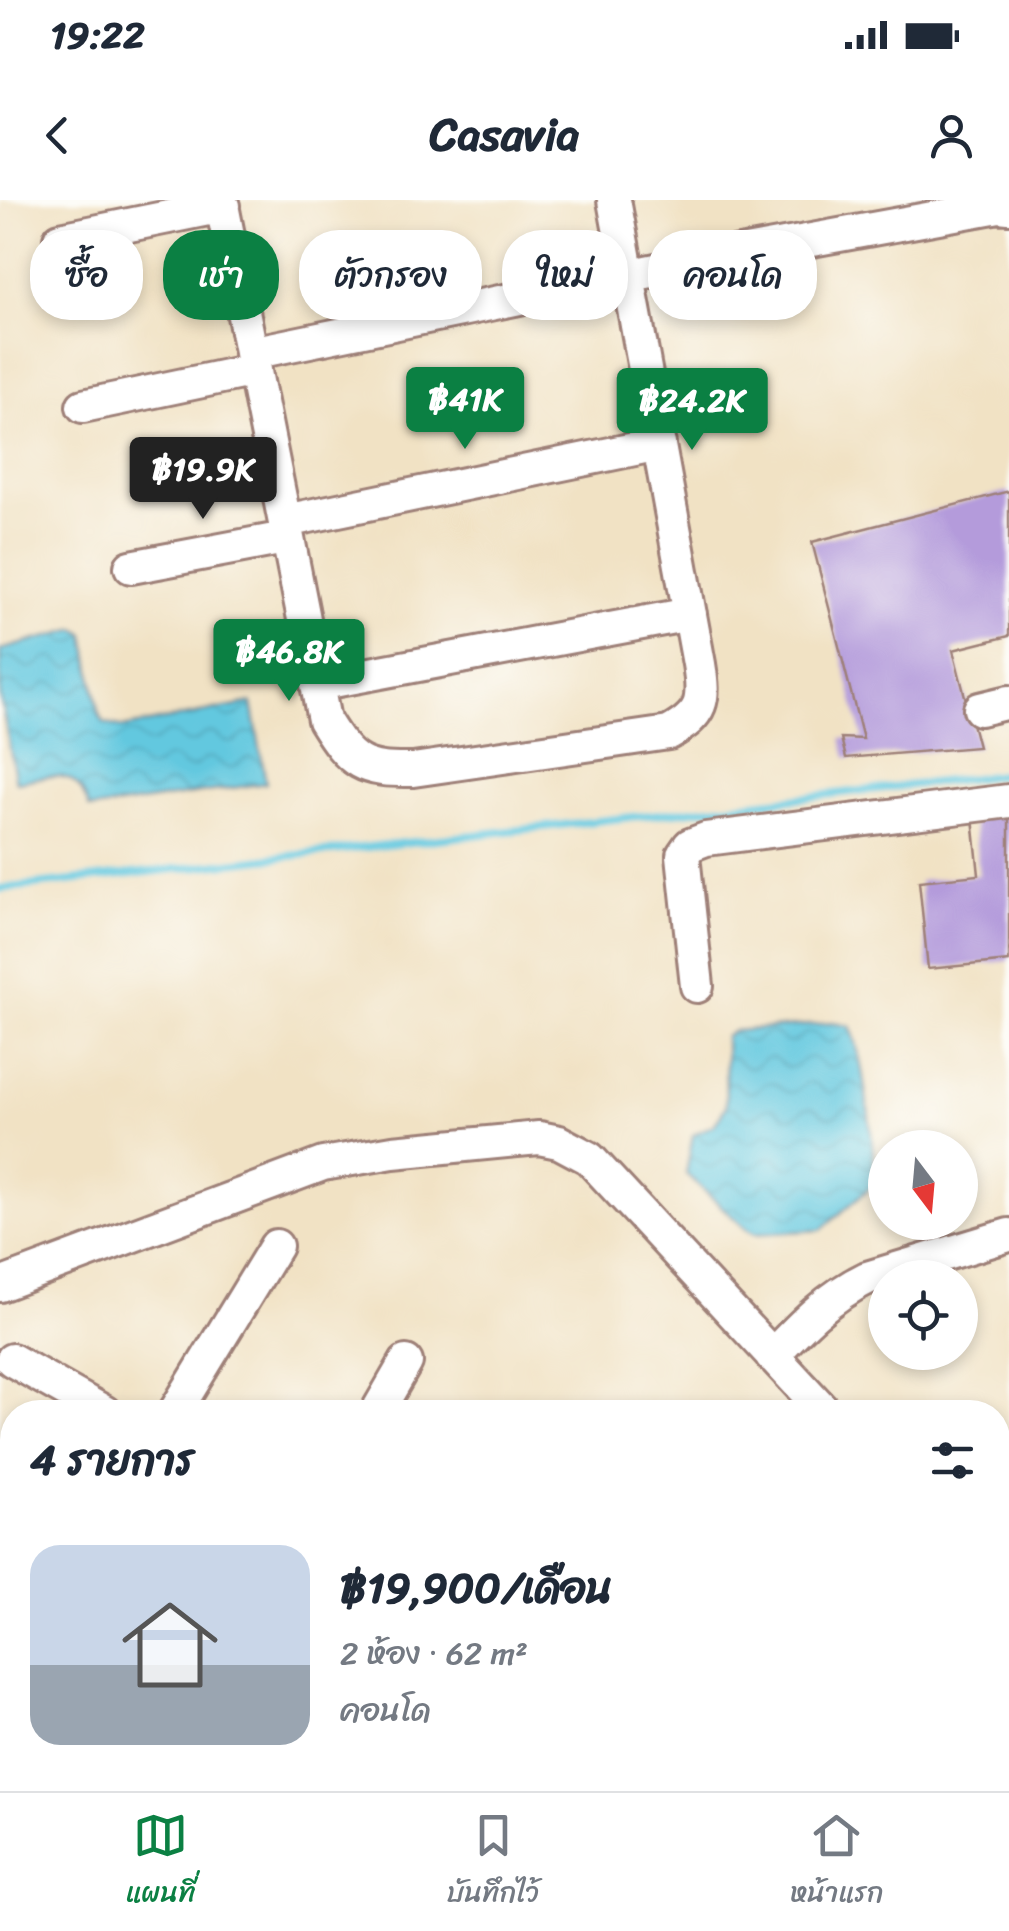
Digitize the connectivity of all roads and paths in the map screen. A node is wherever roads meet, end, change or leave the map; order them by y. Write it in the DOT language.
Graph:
graph roads {
  1 [pos="614,200"];
  2 [pos="222,203"];
  3 [pos="1004,204"];
  4 [pos="100,230"];
  5 [pos="620,230"];
  6 [pos="628,276"];
  7 [pos="502,305"];
  8 [pos="253,361"];
  9 [pos="83,406"];
  10 [pos="659,444"];
  11 [pos="285,529"];
  12 [pos="131,567"];
  13 [pos="690,614"];
  14 [pos="317,684"];
  15 [pos="1009,800"];
  16 [pos="696,986"];
  17 [pos="1009,1235"];
  18 [pos="276,1246"];
  19 [pos="0,1285"];
  20 [pos="772,1356"];
  21 [pos="12,1360"];
  22 [pos="406,1362"];
  23 [pos="83,1400"];
  24 [pos="182,1400"];
  25 [pos="383,1400"];
  26 [pos="814,1400"];
  1 -- 5 [label="street"];
  2 -- 4 [label="street"];
  2 -- 8 [label="street"];
  3 -- 6 [label="street"];
  6 -- 10 [label="street"];
  7 -- 8 [label="street"];
  8 -- 9 [label="street"];
  8 -- 11 [label="street"];
  10 -- 11 [label="street"];
  10 -- 13 [label="street"];
  11 -- 12 [label="street"];
  11 -- 14 [label="street"];
  13 -- 14 [label="street"];
  13 -- 14 [label="street"];
  15 -- 16 [label="street"];
  17 -- 20 [label="street"];
  18 -- 24 [label="street"];
  19 -- 20 [label="street"];
  20 -- 26 [label="street"];
  21 -- 23 [label="street"];
  22 -- 25 [label="street"];
}
